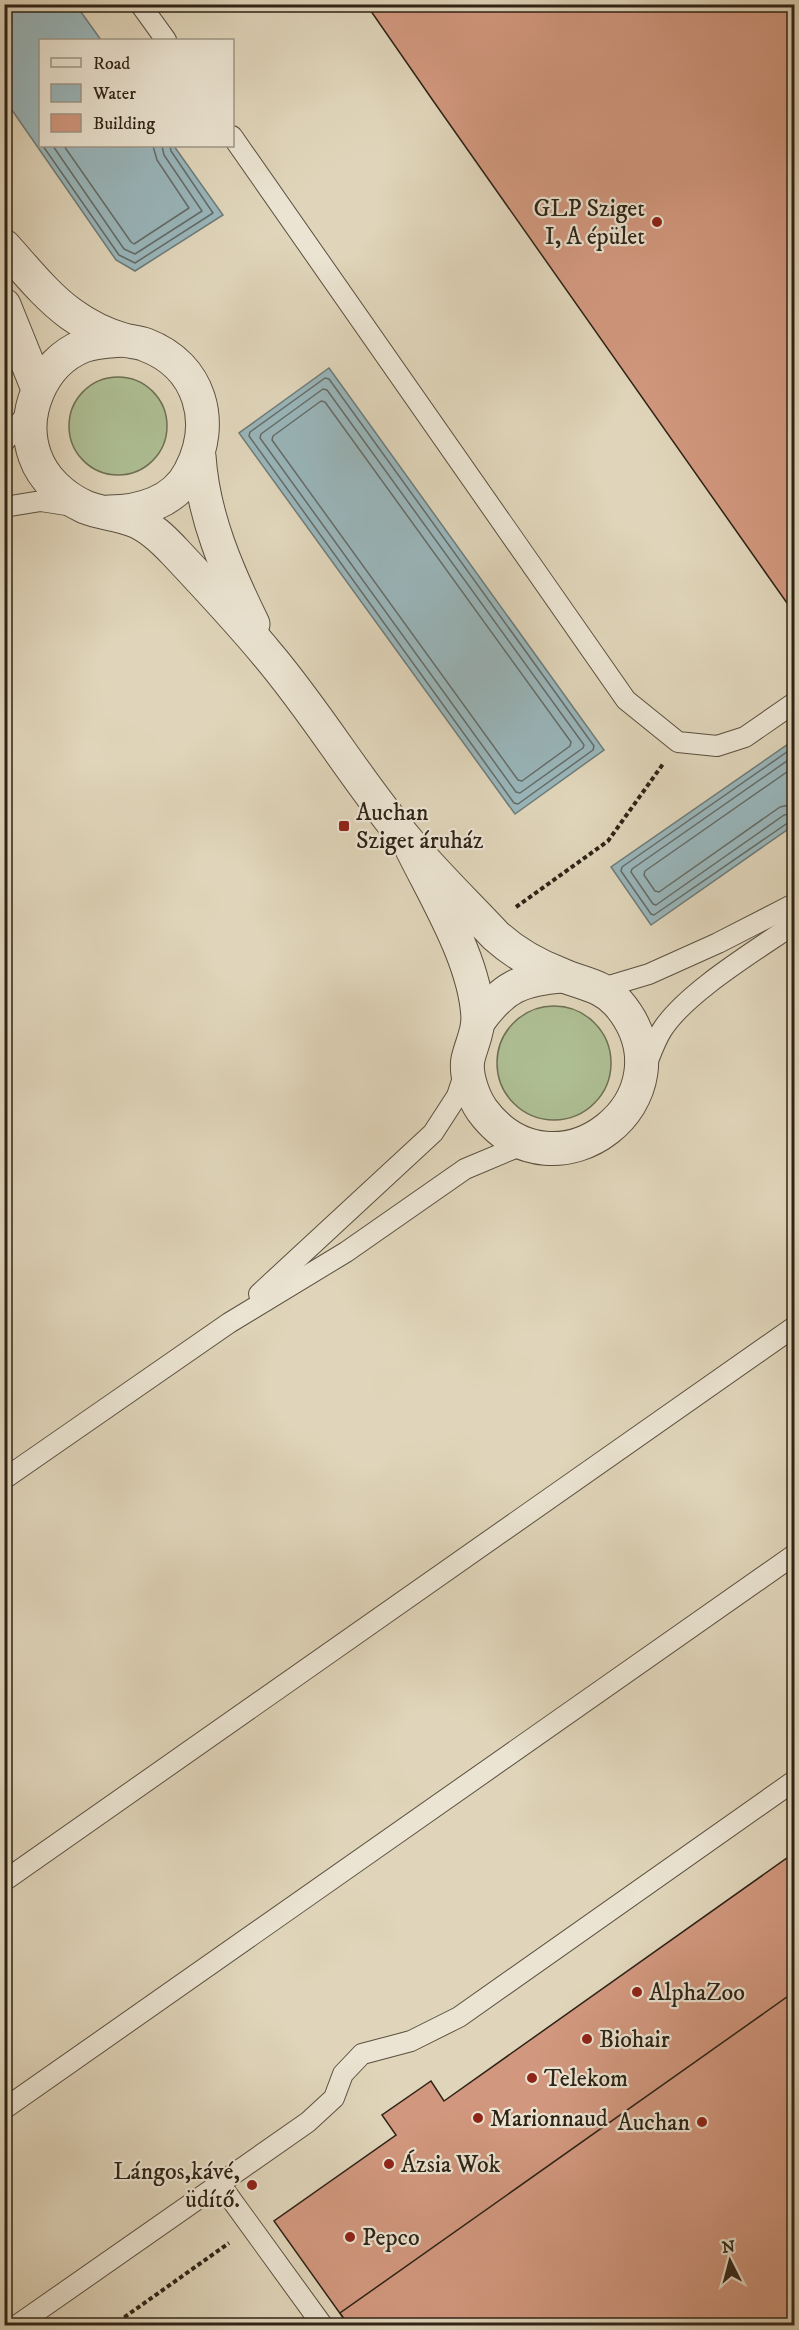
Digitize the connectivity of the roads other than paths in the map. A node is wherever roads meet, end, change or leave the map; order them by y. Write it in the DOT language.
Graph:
graph roads {
  1 [pos="140,4"];
  2 [pos="165,39"];
  3 [pos="234,139"];
  4 [pos="4,246"];
  5 [pos="4,305"];
  6 [pos="123,340"];
  7 [pos="35,398"];
  8 [pos="4,442"];
  9 [pos="199,456"];
  10 [pos="4,507"];
  11 [pos="95,510"];
  12 [pos="268,654"];
  13 [pos="795,704"];
  14 [pos="409,843"];
  15 [pos="795,904"];
  16 [pos="795,924"];
  17 [pos="563,976"];
  18 [pos="599,988"];
  19 [pos="478,1022"];
  20 [pos="468,1062"];
  21 [pos="640,1078"];
  22 [pos="538,1148"];
  23 [pos="229,1323"];
  24 [pos="795,1327"];
  25 [pos="4,1479"];
  26 [pos="795,1555"];
  27 [pos="795,1781"];
  28 [pos="4,1881"];
  29 [pos="4,2109"];
  30 [pos="219,2184"];
  31 [pos="16,2325"];
  32 [pos="323,2325"];
  1 -- 2 [label="lane"];
  3 -- 13 [label="lane"];
  4 -- 6 [label="street"];
  5 -- 7 [label="street"];
  6 -- 7 [label="street"];
  6 -- 9 [label="street"];
  7 -- 8 [label="lane"];
  7 -- 11 [label="street"];
  9 -- 11 [label="street"];
  9 -- 12 [label="street"];
  10 -- 11 [label="lane"];
  11 -- 12 [label="street"];
  12 -- 14 [label="street"];
  14 -- 17 [label="street"];
  14 -- 19 [label="street"];
  15 -- 18 [label="lane"];
  16 -- 21 [label="lane"];
  17 -- 18 [label="street"];
  17 -- 19 [label="street"];
  18 -- 21 [label="street"];
  19 -- 20 [label="street"];
  20 -- 22 [label="street"];
  20 -- 23 [label="lane"];
  21 -- 22 [label="street"];
  22 -- 23 [label="lane"];
  23 -- 25 [label="lane"];
  24 -- 28 [label="lane"];
  26 -- 29 [label="lane"];
  27 -- 30 [label="lane"];
  30 -- 31 [label="lane"];
  30 -- 32 [label="lane"];
}
